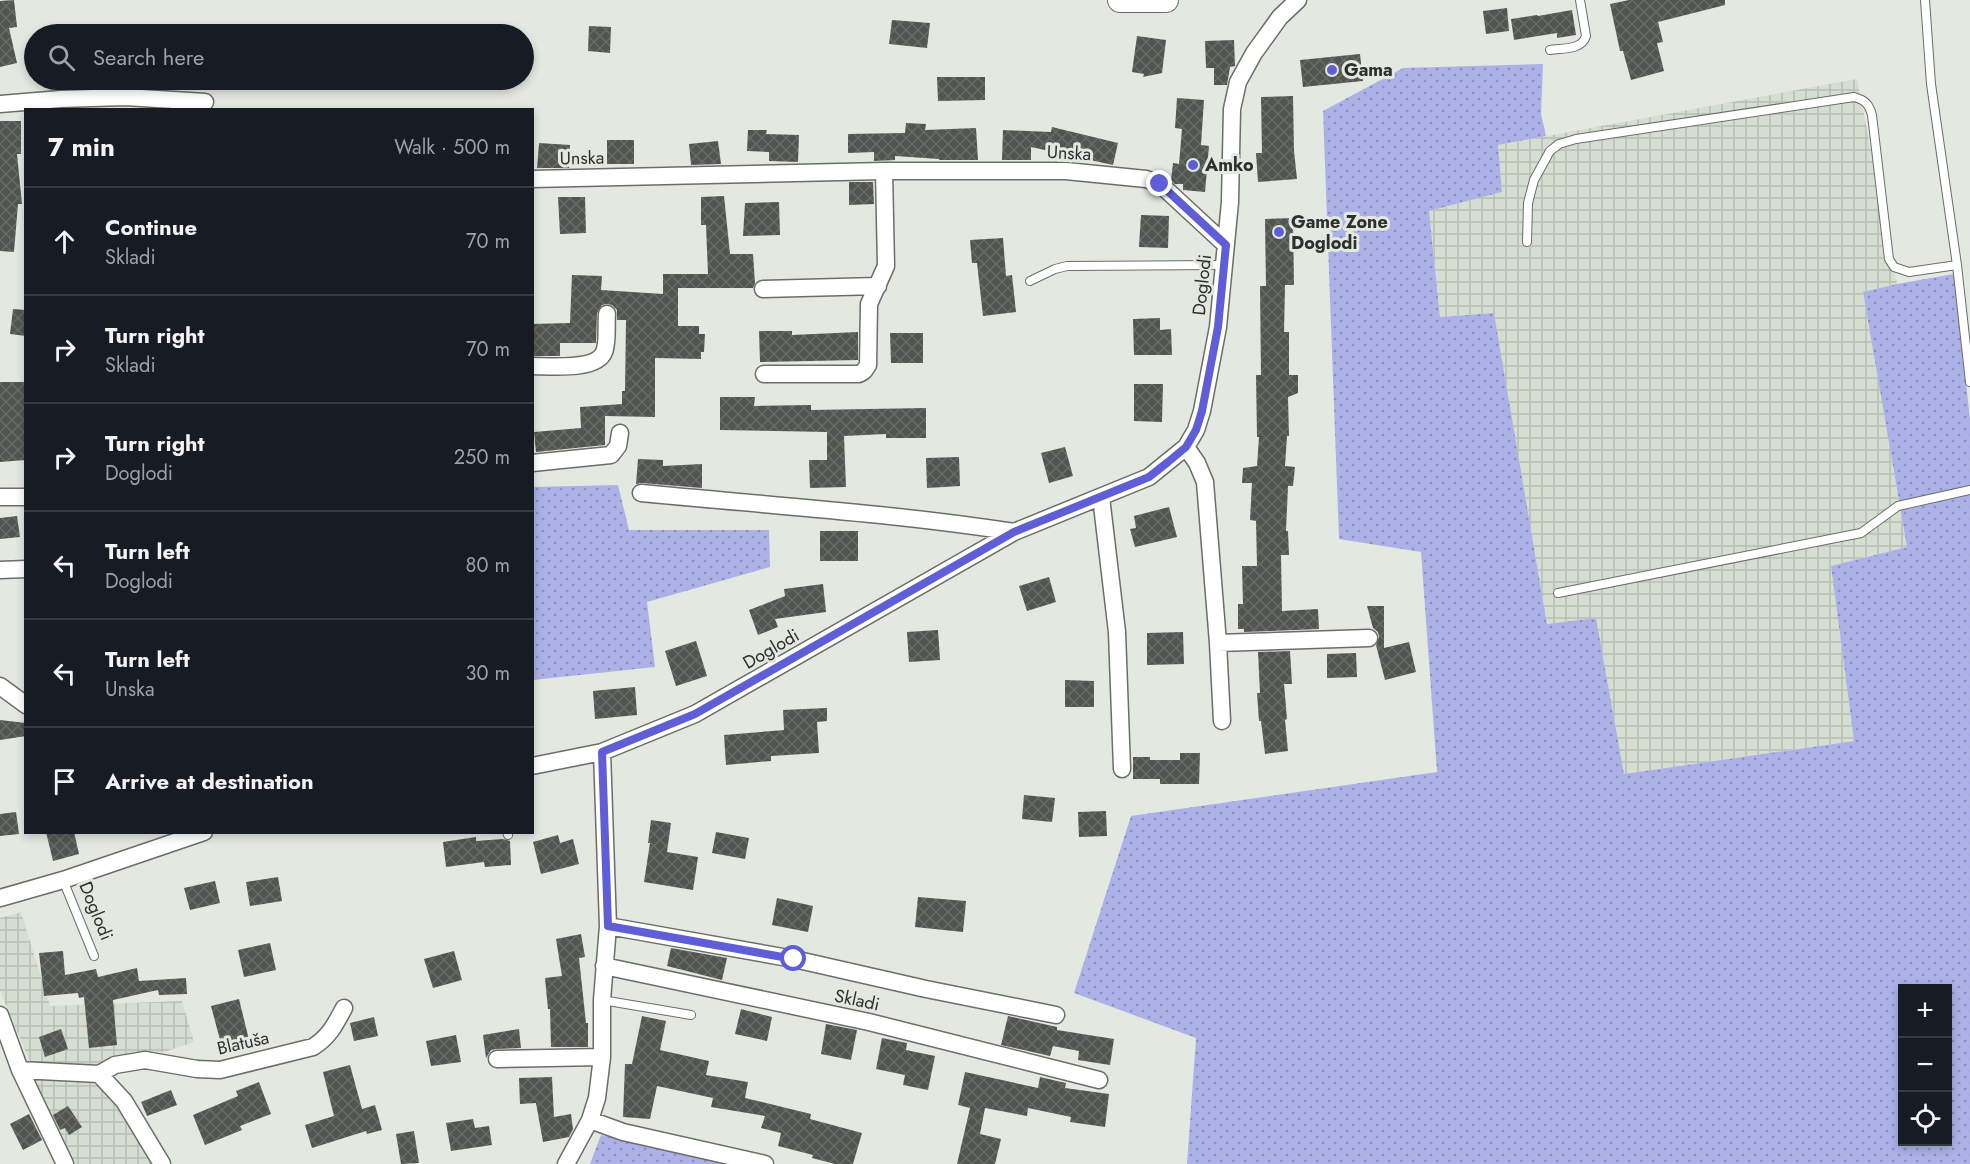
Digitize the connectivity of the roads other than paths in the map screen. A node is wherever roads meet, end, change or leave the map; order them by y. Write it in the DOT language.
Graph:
graph roads {
  1 [pos="1120,0"];
  2 [pos="1166,0"];
  3 [pos="1298,0"];
  4 [pos="1580,0"];
  5 [pos="1924,0"];
  6 [pos="1550,50"];
  7 [pos="205,102"];
  8 [pos="0,104"];
  9 [pos="884,171"];
  10 [pos="534,179"];
  11 [pos="1527,242"];
  12 [pos="1226,245"];
  13 [pos="1223,265"];
  14 [pos="1957,265"];
  15 [pos="1030,281"];
  16 [pos="878,286"];
  17 [pos="763,289"];
  18 [pos="607,314"];
  19 [pos="534,366"];
  20 [pos="764,374"];
  21 [pos="1970,382"];
  22 [pos="620,433"];
  23 [pos="1186,447"];
  24 [pos="534,463"];
  25 [pos="1970,490"];
  26 [pos="641,493"];
  27 [pos="0,497"];
  28 [pos="24,497"];
  29 [pos="1101,497"];
  30 [pos="1014,532"];
  31 [pos="24,569"];
  32 [pos="0,570"];
  33 [pos="1558,593"];
  34 [pos="1370,639"];
  35 [pos="1218,643"];
  36 [pos="0,686"];
  37 [pos="24,704"];
  38 [pos="1222,721"];
  39 [pos="602,752"];
  40 [pos="534,765"];
  41 [pos="1122,769"];
  42 [pos="198,834"];
  43 [pos="63,880"];
  44 [pos="0,898"];
  45 [pos="608,926"];
  46 [pos="94,956"];
  47 [pos="604,966"];
  48 [pos="602,1000"];
  49 [pos="344,1008"];
  50 [pos="0,1015"];
  51 [pos="690,1015"];
  52 [pos="1056,1016"];
  53 [pos="602,1056"];
  54 [pos="497,1059"];
  55 [pos="20,1070"];
  56 [pos="99,1074"];
  57 [pos="1099,1080"];
  58 [pos="590,1120"];
  59 [pos="65,1164"];
  60 [pos="162,1164"];
  61 [pos="567,1164"];
  62 [pos="765,1164"];
  1 -- 2 [label="main road"];
  3 -- 12 [label="street, Doglodi"];
  4 -- 6 [label="lane"];
  5 -- 14 [label="lane"];
  7 -- 8 [label="street"];
  9 -- 10 [label="street, Unska"];
  9 -- 12 [label="street, Unska"];
  9 -- 16 [label="street"];
  11 -- 14 [label="lane"];
  12 -- 13 [label="street, Doglodi"];
  13 -- 15 [label="lane"];
  13 -- 23 [label="street, Doglodi"];
  14 -- 21 [label="lane"];
  16 -- 17 [label="street"];
  16 -- 20 [label="street"];
  18 -- 19 [label="street"];
  22 -- 24 [label="street"];
  23 -- 29 [label="street, Doglodi"];
  23 -- 35 [label="street"];
  25 -- 33 [label="lane"];
  26 -- 30 [label="street"];
  27 -- 28 [label="street"];
  29 -- 30 [label="street, Doglodi"];
  29 -- 41 [label="street"];
  30 -- 39 [label="street, Doglodi"];
  31 -- 32 [label="street"];
  34 -- 35 [label="street"];
  35 -- 38 [label="street"];
  36 -- 37 [label="street"];
  39 -- 40 [label="street, Doglodi"];
  39 -- 45 [label="street"];
  42 -- 43 [label="street, Doglodi"];
  43 -- 44 [label="street, Doglodi"];
  43 -- 46 [label="lane, Doglodi"];
  45 -- 47 [label="street"];
  45 -- 52 [label="street, Skladi"];
  47 -- 48 [label="street"];
  47 -- 57 [label="street, Skladi"];
  48 -- 51 [label="lane"];
  48 -- 53 [label="street"];
  49 -- 56 [label="street, Blatuša"];
  50 -- 55 [label="street"];
  53 -- 54 [label="street"];
  53 -- 58 [label="street"];
  55 -- 56 [label="street, Blatuša"];
  55 -- 59 [label="street"];
  56 -- 60 [label="street"];
  58 -- 61 [label="street"];
  58 -- 62 [label="street"];
}
